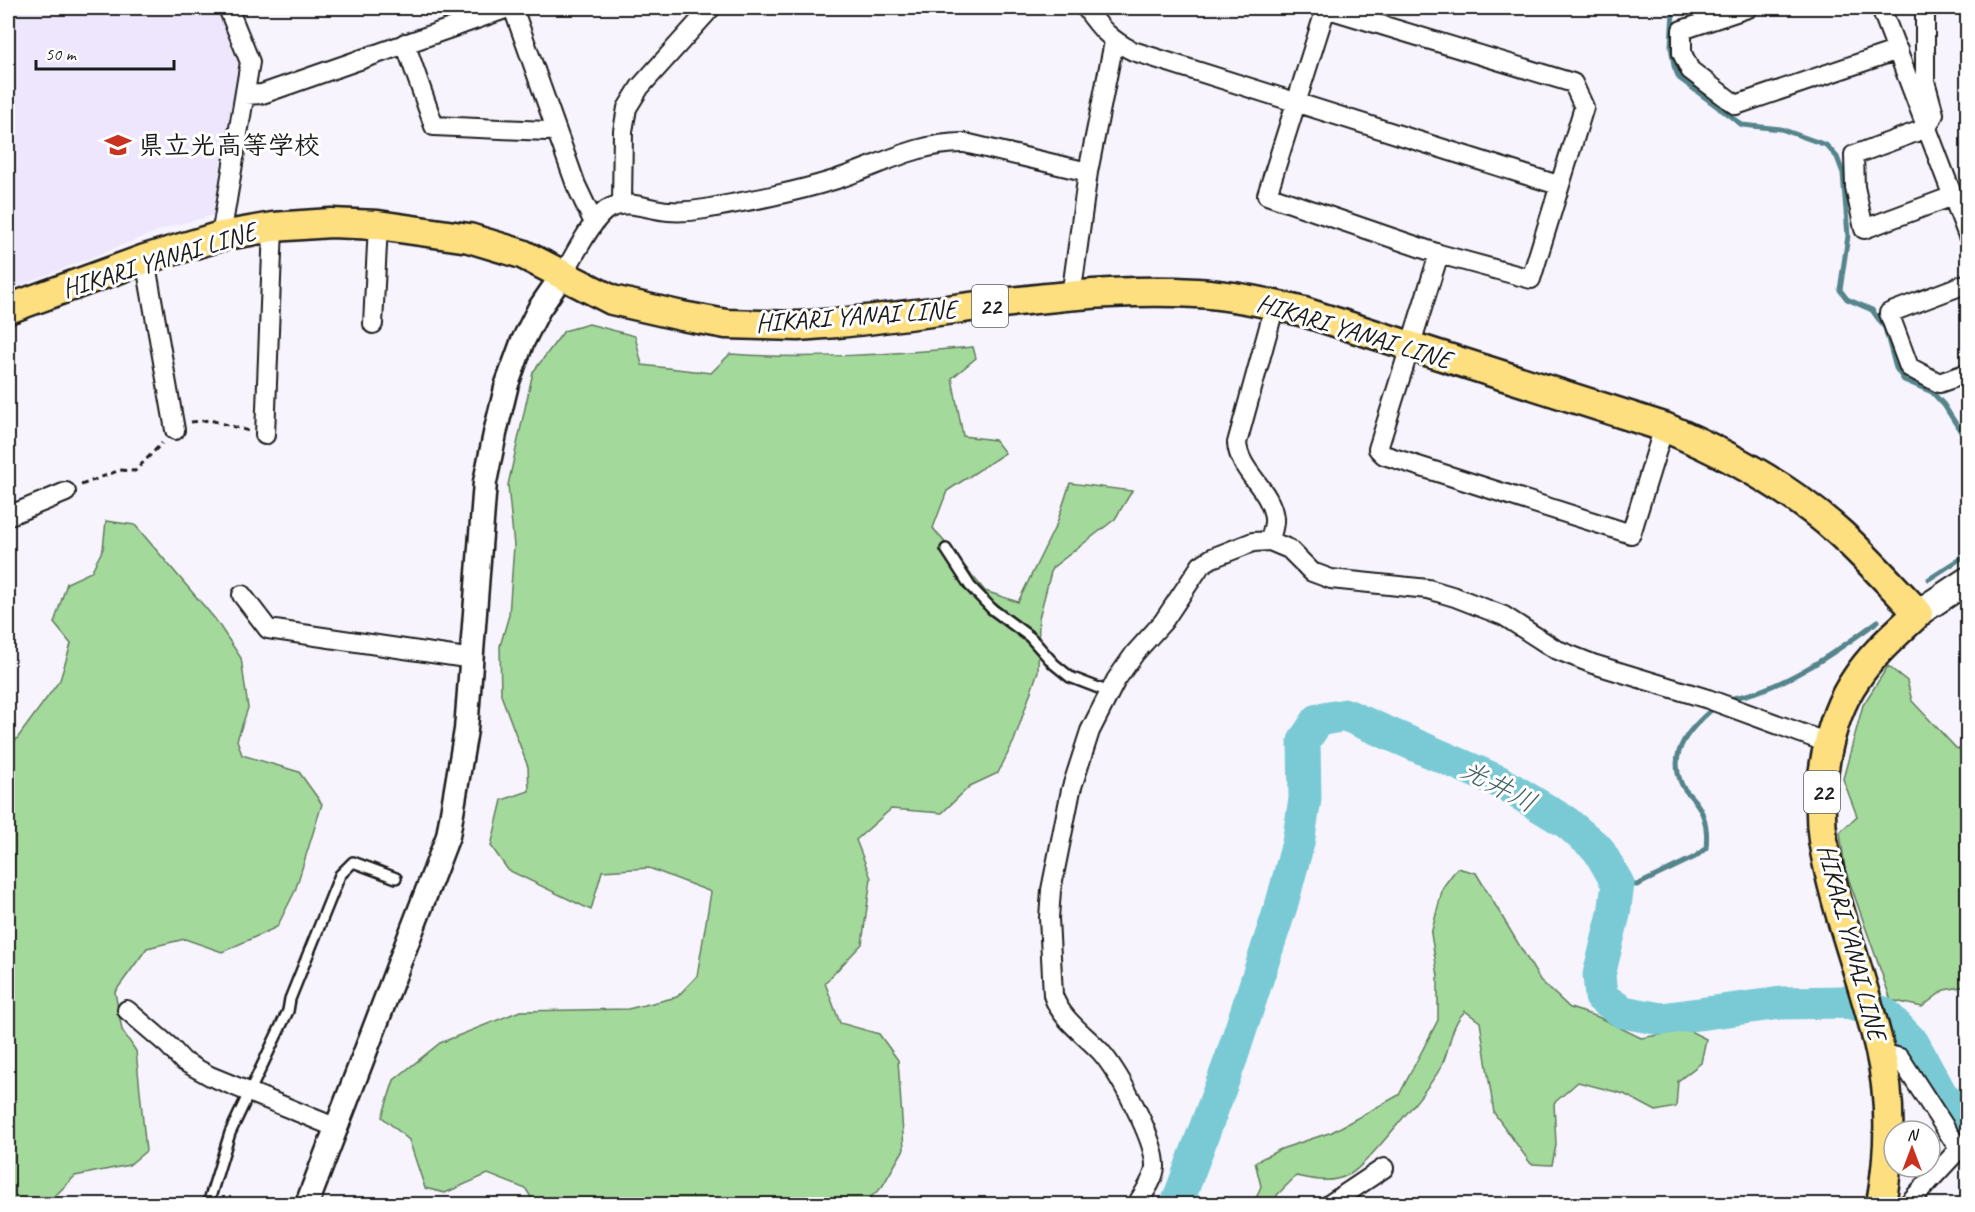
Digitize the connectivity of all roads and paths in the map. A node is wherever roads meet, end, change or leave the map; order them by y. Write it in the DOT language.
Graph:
graph roads {
  1 [pos="228,8"];
  2 [pos="508,8"];
  3 [pos="513,8"];
  4 [pos="711,8"];
  5 [pos="1086,8"];
  6 [pos="1325,8"];
  7 [pos="1748,8"];
  8 [pos="1881,8"];
  9 [pos="1925,8"];
  10 [pos="1114,42"];
  11 [pos="405,43"];
  12 [pos="1898,50"];
  13 [pos="245,95"];
  14 [pos="1294,103"];
  15 [pos="555,127"];
  16 [pos="1927,128"];
  17 [pos="1088,172"];
  18 [pos="1558,185"];
  19 [pos="1953,196"];
  20 [pos="622,203"];
  21 [pos="594,223"];
  22 [pos="378,225"];
  23 [pos="273,227"];
  24 [pos="221,236"];
  25 [pos="1968,236"];
  26 [pos="1439,254"];
  27 [pos="145,260"];
  28 [pos="563,274"];
  29 [pos="1968,283"];
  30 [pos="1071,297"];
  31 [pos="1275,305"];
  32 [pos="8,309"];
  33 [pos="373,324"];
  34 [pos="1411,348"];
  35 [pos="1968,373"];
  36 [pos="1664,427"];
  37 [pos="175,430"];
  38 [pos="265,435"];
  39 [pos="66,492"];
  40 [pos="8,516"];
  41 [pos="1270,541"];
  42 [pos="946,549"];
  43 [pos="1968,580"];
  44 [pos="242,595"];
  45 [pos="1918,613"];
  46 [pos="473,659"];
  47 [pos="1109,692"];
  48 [pos="1828,743"];
  49 [pos="396,878"];
  50 [pos="127,1010"];
  51 [pos="1881,1053"];
  52 [pos="249,1091"];
  53 [pos="337,1128"];
  54 [pos="1384,1168"];
  55 [pos="208,1204"];
  56 [pos="307,1204"];
  57 [pos="1137,1204"];
  58 [pos="1330,1204"];
  59 [pos="1881,1204"];
  60 [pos="1908,1204"];
  1 -- 13 [label="street"];
  2 -- 11 [label="street"];
  3 -- 15 [label="street"];
  4 -- 20 [label="street"];
  5 -- 10 [label="street"];
  6 -- 14 [label="street"];
  6 -- 18 [label="street"];
  7 -- 12 [label="street"];
  8 -- 12 [label="street"];
  9 -- 16 [label="street"];
  10 -- 14 [label="street"];
  10 -- 17 [label="street"];
  11 -- 13 [label="street"];
  11 -- 15 [label="street"];
  12 -- 16 [label="street"];
  13 -- 24 [label="street"];
  14 -- 18 [label="street"];
  14 -- 26 [label="street"];
  15 -- 21 [label="street"];
  16 -- 19 [label="street"];
  16 -- 19 [label="street"];
  17 -- 20 [label="street"];
  17 -- 30 [label="street"];
  18 -- 26 [label="street"];
  19 -- 25 [label="street"];
  20 -- 21 [label="street"];
  21 -- 28 [label="street"];
  22 -- 23 [label="main road, HIKARI YANAI LINE / 22"];
  22 -- 28 [label="main road, HIKARI YANAI LINE / 22"];
  22 -- 33 [label="street"];
  23 -- 24 [label="main road, HIKARI YANAI LINE / 22"];
  23 -- 38 [label="street"];
  24 -- 27 [label="main road, HIKARI YANAI LINE / 22"];
  26 -- 34 [label="street"];
  27 -- 32 [label="main road, HIKARI YANAI LINE / 22"];
  27 -- 37 [label="street"];
  28 -- 30 [label="main road, HIKARI YANAI LINE / 22"];
  28 -- 46 [label="street"];
  29 -- 35 [label="street"];
  30 -- 31 [label="main road, HIKARI YANAI LINE / 22"];
  31 -- 34 [label="main road, HIKARI YANAI LINE / 22"];
  31 -- 41 [label="street"];
  34 -- 36 [label="main road, HIKARI YANAI LINE / 22"];
  34 -- 36 [label="street"];
  36 -- 45 [label="main road, HIKARI YANAI LINE / 22"];
  37 -- 38 [label="path"];
  37 -- 39 [label="path"];
  39 -- 40 [label="street"];
  41 -- 47 [label="street"];
  41 -- 48 [label="street"];
  42 -- 47 [label="lane"];
  43 -- 45 [label="main road"];
  44 -- 46 [label="street"];
  45 -- 48 [label="main road, HIKARI YANAI LINE / 22"];
  46 -- 53 [label="street"];
  47 -- 57 [label="street"];
  48 -- 51 [label="main road, HIKARI YANAI LINE / 22"];
  49 -- 52 [label="lane"];
  50 -- 52 [label="street"];
  51 -- 59 [label="main road, HIKARI YANAI LINE / 22"];
  51 -- 60 [label="street"];
  52 -- 53 [label="street"];
  52 -- 55 [label="lane"];
  53 -- 56 [label="street"];
  54 -- 58 [label="street"];
}
